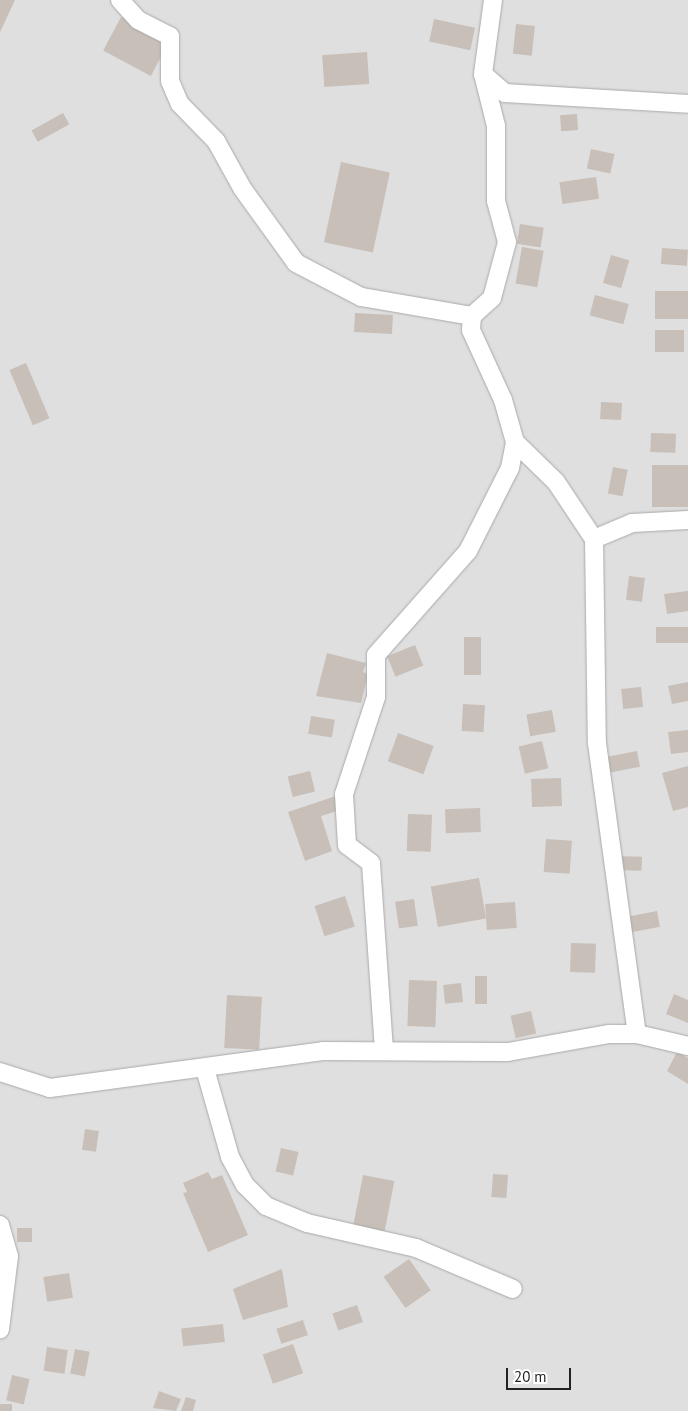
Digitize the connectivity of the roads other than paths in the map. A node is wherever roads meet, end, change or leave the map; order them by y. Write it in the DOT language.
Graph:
graph roads {
  1 [pos="120,0"];
  2 [pos="493,0"];
  3 [pos="483,74"];
  4 [pos="688,104"];
  5 [pos="472,316"];
  6 [pos="515,442"];
  7 [pos="688,520"];
  8 [pos="594,539"];
  9 [pos="637,1034"];
  10 [pos="688,1046"];
  11 [pos="384,1050"];
  12 [pos="205,1068"];
  13 [pos="0,1072"];
  14 [pos="0,1225"];
  15 [pos="513,1289"];
  16 [pos="0,1329"];
  1 -- 5 [label="street"];
  2 -- 3 [label="street"];
  3 -- 4 [label="street"];
  3 -- 5 [label="street"];
  5 -- 6 [label="street"];
  6 -- 8 [label="street"];
  6 -- 11 [label="street"];
  7 -- 8 [label="street"];
  8 -- 9 [label="street"];
  9 -- 10 [label="street"];
  9 -- 11 [label="street"];
  11 -- 12 [label="street"];
  12 -- 13 [label="street"];
  12 -- 15 [label="street"];
  14 -- 16 [label="street"];
}
